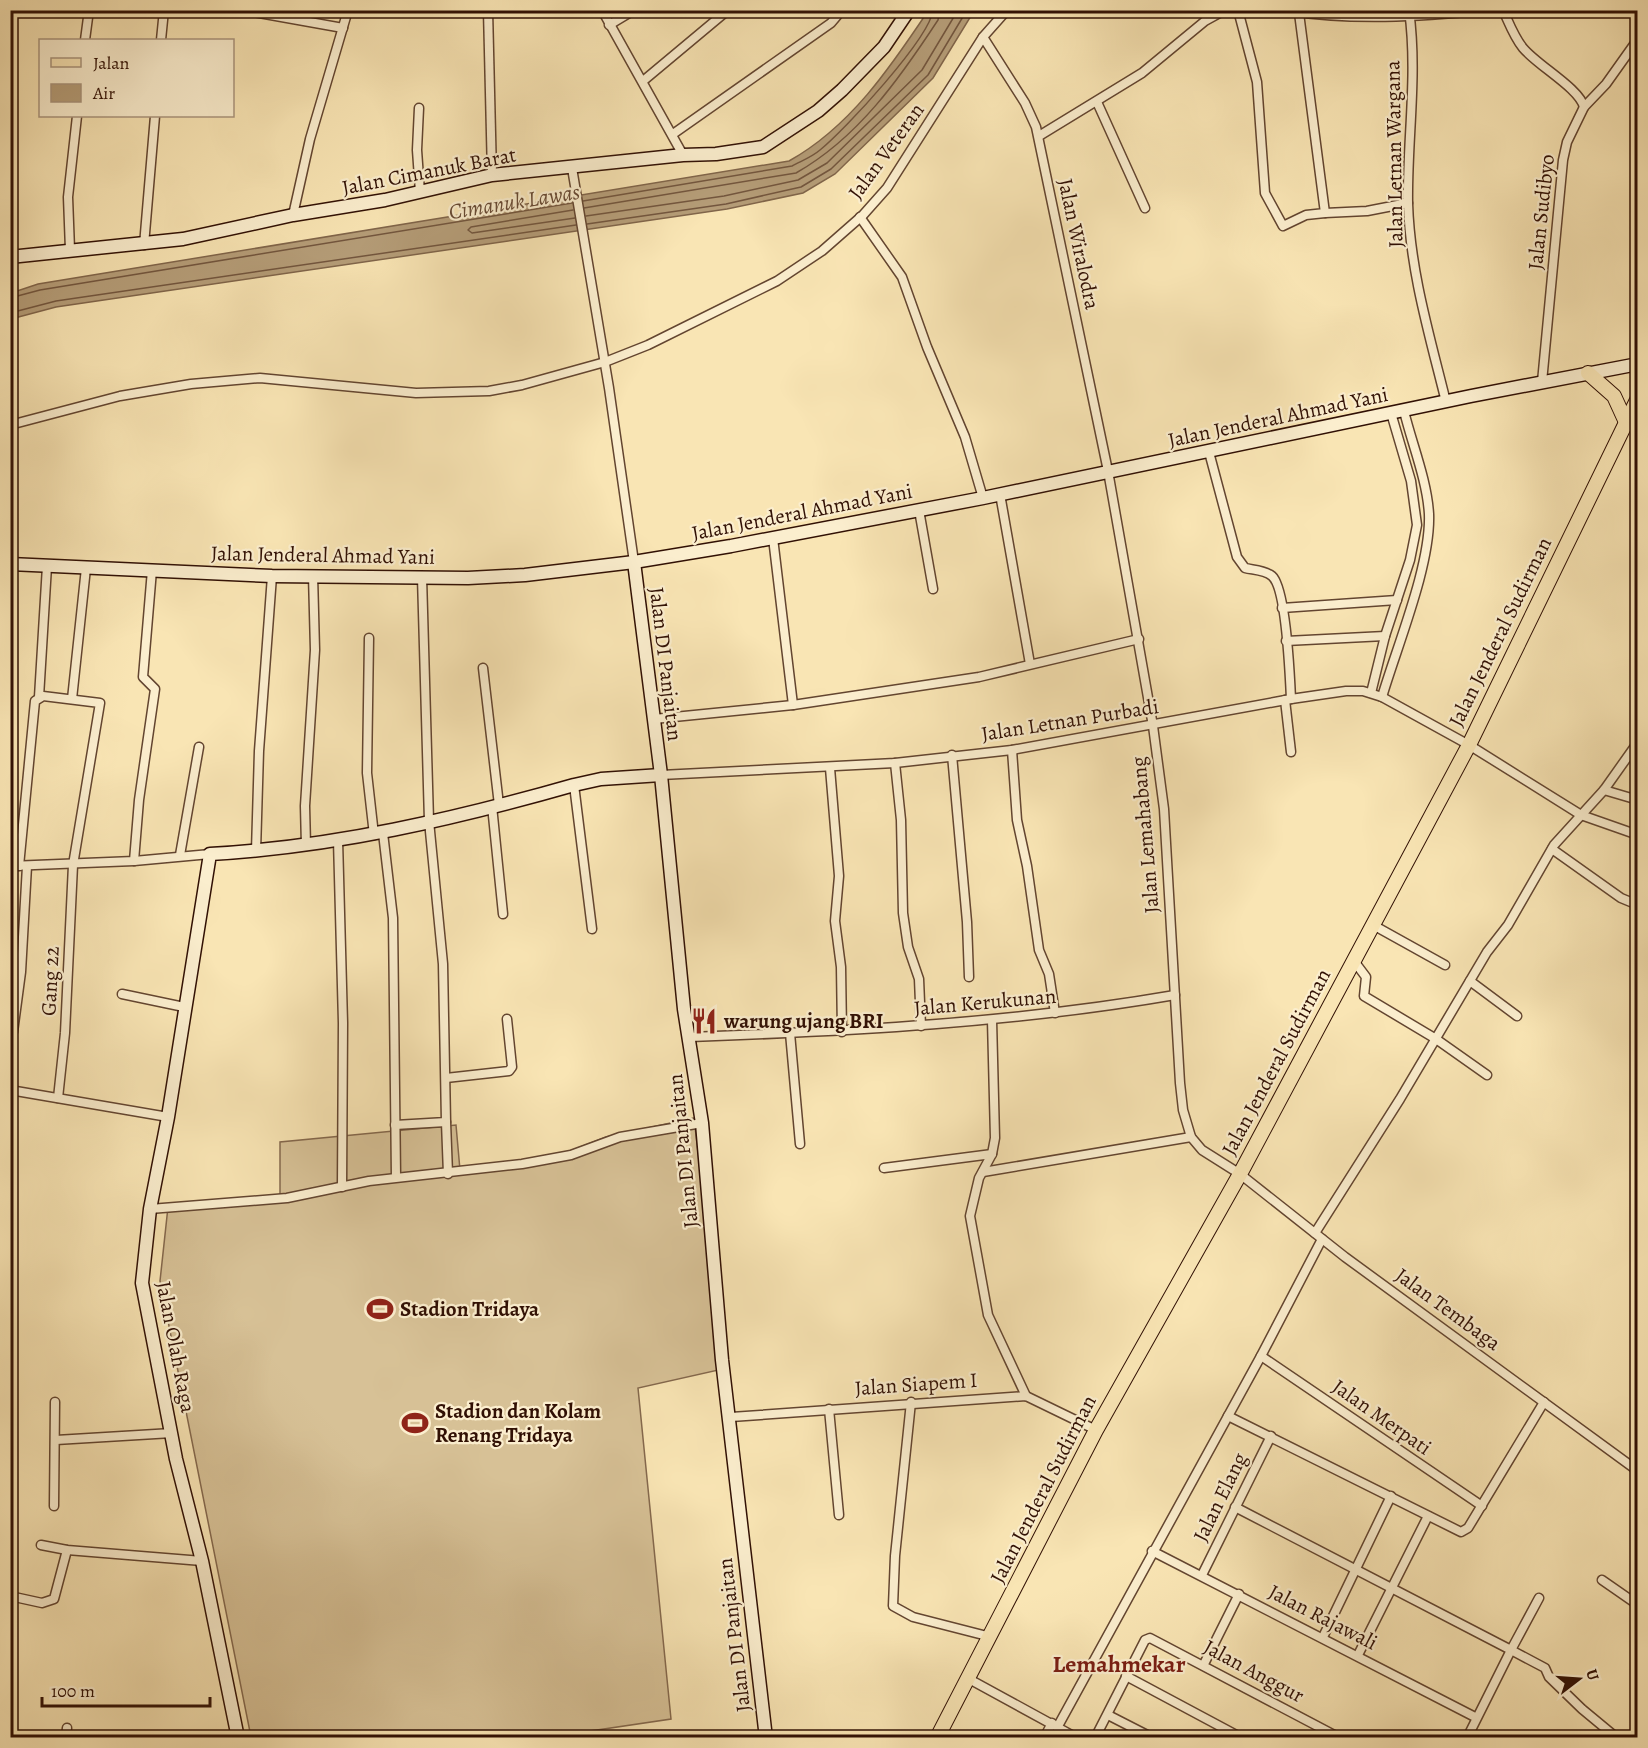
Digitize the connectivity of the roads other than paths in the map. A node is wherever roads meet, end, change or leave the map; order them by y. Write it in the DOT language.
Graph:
graph roads {
  1 [pos="89,10"];
  2 [pos="164,10"];
  3 [pos="242,10"];
  4 [pos="348,10"];
  5 [pos="488,10"];
  6 [pos="602,10"];
  7 [pos="634,10"];
  8 [pos="728,10"];
  9 [pos="842,10"];
  10 [pos="909,10"];
  11 [pos="1007,10"];
  12 [pos="1225,10"];
  13 [pos="1238,10"];
  14 [pos="1284,10"];
  15 [pos="1486,10"];
  16 [pos="1503,10"];
  17 [pos="279,13"];
  18 [pos="1299,13"];
  19 [pos="1410,14"];
  20 [pos="609,25"];
  21 [pos="343,28"];
  22 [pos="983,38"];
  23 [pos="85,39"];
  24 [pos="161,39"];
  25 [pos="1638,39"];
  26 [pos="643,81"];
  27 [pos="1097,102"];
  28 [pos="1584,107"];
  29 [pos="419,108"];
  30 [pos="77,117"];
  31 [pos="155,117"];
  32 [pos="673,134"];
  33 [pos="1039,136"];
  34 [pos="683,155"];
  35 [pos="572,168"];
  36 [pos="492,176"];
  37 [pos="420,192"];
  38 [pos="1408,203"];
  39 [pos="1145,208"];
  40 [pos="1325,213"];
  41 [pos="293,215"];
  42 [pos="860,218"];
  43 [pos="144,244"];
  44 [pos="70,250"];
  45 [pos="10,257"];
  46 [pos="605,362"];
  47 [pos="1638,364"];
  48 [pos="1588,373"];
  49 [pos="1542,382"];
  50 [pos="1638,398"];
  51 [pos="1446,402"];
  52 [pos="1397,412"];
  53 [pos="1625,420"];
  54 [pos="10,425"];
  55 [pos="1209,452"];
  56 [pos="1108,471"];
  57 [pos="1000,494"];
  58 [pos="984,498"];
  59 [pos="919,510"];
  60 [pos="773,538"];
  61 [pos="634,562"];
  62 [pos="10,564"];
  63 [pos="47,566"];
  64 [pos="86,568"];
  65 [pos="152,570"];
  66 [pos="313,575"];
  67 [pos="272,576"];
  68 [pos="422,577"];
  69 [pos="933,589"];
  70 [pos="1397,600"];
  71 [pos="1282,608"];
  72 [pos="1385,636"];
  73 [pos="369,638"];
  74 [pos="1139,639"];
  75 [pos="1286,640"];
  76 [pos="1030,664"];
  77 [pos="483,668"];
  78 [pos="1371,693"];
  79 [pos="39,697"];
  80 [pos="1382,697"];
  81 [pos="72,699"];
  82 [pos="1288,699"];
  83 [pos="793,705"];
  84 [pos="654,719"];
  85 [pos="1154,726"];
  86 [pos="1638,742"];
  87 [pos="1469,746"];
  88 [pos="199,747"];
  89 [pos="1012,750"];
  90 [pos="1291,752"];
  91 [pos="952,755"];
  92 [pos="895,763"];
  93 [pos="830,768"];
  94 [pos="661,776"];
  95 [pos="574,785"];
  96 [pos="1604,790"];
  97 [pos="1638,800"];
  98 [pos="495,806"];
  99 [pos="1583,812"];
  100 [pos="429,821"];
  101 [pos="379,834"];
  102 [pos="1638,835"];
  103 [pos="338,840"];
  104 [pos="306,846"];
  105 [pos="1552,849"];
  106 [pos="256,851"];
  107 [pos="210,854"];
  108 [pos="180,855"];
  109 [pos="134,861"];
  110 [pos="74,865"];
  111 [pos="19,866"];
  112 [pos="1638,905"];
  113 [pos="503,914"];
  114 [pos="1372,926"];
  115 [pos="592,929"];
  116 [pos="1354,962"];
  117 [pos="1445,965"];
  118 [pos="969,977"];
  119 [pos="1470,981"];
  120 [pos="122,994"];
  121 [pos="1175,995"];
  122 [pos="184,1007"];
  123 [pos="1055,1013"];
  124 [pos="1517,1016"];
  125 [pos="507,1019"];
  126 [pos="992,1020"];
  127 [pos="921,1026"];
  128 [pos="13,1032"];
  129 [pos="842,1032"];
  130 [pos="790,1033"];
  131 [pos="690,1037"];
  132 [pos="1436,1039"];
  133 [pos="1488,1075"];
  134 [pos="446,1078"];
  135 [pos="10,1090"];
  136 [pos="58,1098"];
  137 [pos="168,1117"];
  138 [pos="446,1122"];
  139 [pos="702,1123"];
  140 [pos="395,1125"];
  141 [pos="1191,1137"];
  142 [pos="801,1144"];
  143 [pos="992,1154"];
  144 [pos="884,1168"];
  145 [pos="983,1172"];
  146 [pos="448,1174"];
  147 [pos="1240,1174"];
  148 [pos="396,1177"];
  149 [pos="342,1187"];
  150 [pos="150,1209"];
  151 [pos="1318,1236"];
  152 [pos="1262,1356"];
  153 [pos="1026,1396"];
  154 [pos="55,1402"];
  155 [pos="911,1402"];
  156 [pos="1544,1402"];
  157 [pos="829,1409"];
  158 [pos="1228,1416"];
  159 [pos="731,1417"];
  160 [pos="1096,1430"];
  161 [pos="172,1433"];
  162 [pos="1271,1436"];
  163 [pos="56,1440"];
  164 [pos="1638,1472"];
  165 [pos="1391,1496"];
  166 [pos="54,1506"];
  167 [pos="1482,1506"];
  168 [pos="1235,1507"];
  169 [pos="838,1515"];
  170 [pos="1428,1516"];
  171 [pos="41,1545"];
  172 [pos="67,1550"];
  173 [pos="1152,1551"];
  174 [pos="202,1561"];
  175 [pos="1355,1568"];
  176 [pos="1202,1575"];
  177 [pos="1602,1580"];
  178 [pos="1391,1586"];
  179 [pos="1239,1594"];
  180 [pos="10,1596"];
  181 [pos="1539,1598"];
  182 [pos="1638,1605"];
  183 [pos="991,1637"];
  184 [pos="1323,1637"];
  185 [pos="1511,1650"];
  186 [pos="1358,1655"];
  187 [pos="1204,1664"];
  188 [pos="1126,1676"];
  189 [pos="969,1679"];
  190 [pos="1108,1715"];
  191 [pos="1475,1717"];
  192 [pos="1055,1724"];
  193 [pos="67,1728"];
  194 [pos="1229,1735"];
  195 [pos="66,1737"];
  196 [pos="238,1737"];
  197 [pos="766,1737"];
  198 [pos="937,1737"];
  199 [pos="1044,1737"];
  200 [pos="1077,1737"];
  201 [pos="1095,1737"];
  202 [pos="1154,1737"];
  203 [pos="1242,1737"];
  204 [pos="1340,1737"];
  205 [pos="1467,1737"];
  206 [pos="1617,1737"];
  1 -- 23 [label="street"];
  2 -- 24 [label="street"];
  3 -- 17 [label="street"];
  4 -- 21 [label="street"];
  5 -- 36 [label="street"];
  6 -- 20 [label="street"];
  7 -- 20 [label="street"];
  8 -- 26 [label="street"];
  9 -- 32 [label="street"];
  10 -- 34 [label="street, Jalan Cimanuk Barat"];
  11 -- 22 [label="street, Jalan Veteran"];
  12 -- 27 [label="street"];
  13 -- 40 [label="street"];
  14 -- 18 [label="street"];
  15 -- 19 [label="street"];
  16 -- 28 [label="street"];
  17 -- 21 [label="street"];
  18 -- 19 [label="street"];
  18 -- 40 [label="street"];
  19 -- 38 [label="street, Jalan Letnan Wargana"];
  20 -- 26 [label="street"];
  21 -- 41 [label="street"];
  22 -- 33 [label="street, Jalan Wiralodra"];
  22 -- 42 [label="street, Jalan Veteran"];
  25 -- 28 [label="street, Jalan Sudibyo"];
  26 -- 32 [label="street"];
  27 -- 33 [label="street"];
  27 -- 39 [label="street"];
  28 -- 49 [label="street, Jalan Sudibyo"];
  29 -- 37 [label="street"];
  30 -- 44 [label="street"];
  31 -- 43 [label="street"];
  32 -- 34 [label="street"];
  33 -- 56 [label="street, Jalan Wiralodra"];
  34 -- 35 [label="street, Jalan Cimanuk Barat"];
  35 -- 36 [label="street, Jalan Cimanuk Barat"];
  35 -- 46 [label="street"];
  36 -- 37 [label="street, Jalan Cimanuk Barat"];
  37 -- 41 [label="street, Jalan Cimanuk Barat"];
  38 -- 40 [label="street"];
  38 -- 51 [label="street, Jalan Letnan Wargana"];
  41 -- 43 [label="street, Jalan Cimanuk Barat"];
  42 -- 46 [label="street, Jalan Veteran"];
  42 -- 58 [label="street"];
  43 -- 44 [label="street, Jalan Cimanuk Barat"];
  44 -- 45 [label="street, Jalan Cimanuk Barat"];
  46 -- 54 [label="street, Jalan Veteran"];
  46 -- 61 [label="street"];
  47 -- 48 [label="street, Jalan Jenderal Ahmad Yani"];
  48 -- 49 [label="street, Jalan Jenderal Ahmad Yani"];
  48 -- 53 [label="main road"];
  49 -- 51 [label="street, Jalan Jenderal Ahmad Yani"];
  50 -- 53 [label="main road, Jalan Jenderal Sudirman"];
  51 -- 52 [label="street, Jalan Jenderal Ahmad Yani"];
  52 -- 55 [label="street, Jalan Jenderal Ahmad Yani"];
  52 -- 70 [label="street"];
  52 -- 80 [label="street"];
  53 -- 87 [label="main road, Jalan Jenderal Sudirman"];
  55 -- 56 [label="street, Jalan Jenderal Ahmad Yani"];
  55 -- 71 [label="street"];
  56 -- 57 [label="street, Jalan Jenderal Ahmad Yani"];
  56 -- 74 [label="street, Jalan Lemahabang"];
  57 -- 58 [label="street, Jalan Jenderal Ahmad Yani"];
  57 -- 76 [label="street"];
  58 -- 59 [label="street, Jalan Jenderal Ahmad Yani"];
  59 -- 60 [label="street, Jalan Jenderal Ahmad Yani"];
  59 -- 69 [label="street"];
  60 -- 61 [label="street, Jalan Jenderal Ahmad Yani"];
  60 -- 83 [label="street"];
  61 -- 68 [label="street, Jalan Jenderal Ahmad Yani"];
  61 -- 84 [label="street, Jalan DI Panjaitan"];
  62 -- 63 [label="street, Jalan Jenderal Ahmad Yani"];
  63 -- 64 [label="street, Jalan Jenderal Ahmad Yani"];
  63 -- 79 [label="street"];
  64 -- 65 [label="street, Jalan Jenderal Ahmad Yani"];
  64 -- 81 [label="street"];
  65 -- 67 [label="street, Jalan Jenderal Ahmad Yani"];
  65 -- 109 [label="street"];
  66 -- 67 [label="street, Jalan Jenderal Ahmad Yani"];
  66 -- 68 [label="street, Jalan Jenderal Ahmad Yani"];
  66 -- 104 [label="street"];
  67 -- 106 [label="street"];
  68 -- 100 [label="street"];
  70 -- 71 [label="street"];
  70 -- 72 [label="street"];
  71 -- 75 [label="street"];
  72 -- 75 [label="street"];
  72 -- 78 [label="street"];
  73 -- 101 [label="street"];
  74 -- 76 [label="street"];
  74 -- 85 [label="street, Jalan Lemahabang"];
  75 -- 82 [label="street"];
  76 -- 83 [label="street"];
  77 -- 98 [label="street"];
  78 -- 80 [label="street, Jalan Letnan Purbadi"];
  78 -- 82 [label="street, Jalan Letnan Purbadi"];
  79 -- 81 [label="street"];
  79 -- 111 [label="street"];
  80 -- 87 [label="street, Jalan Letnan Purbadi"];
  81 -- 110 [label="street, Gang 22"];
  82 -- 85 [label="street, Jalan Letnan Purbadi"];
  82 -- 90 [label="street"];
  83 -- 84 [label="street"];
  84 -- 94 [label="street, Jalan DI Panjaitan"];
  85 -- 89 [label="street, Jalan Letnan Purbadi"];
  85 -- 121 [label="street, Jalan Lemahabang"];
  86 -- 96 [label="street"];
  87 -- 99 [label="street, Jalan Letnan Purbadi"];
  87 -- 114 [label="main road, Jalan Jenderal Sudirman"];
  88 -- 108 [label="street"];
  89 -- 91 [label="street, Jalan Letnan Purbadi"];
  89 -- 123 [label="street"];
  91 -- 92 [label="street, Jalan Letnan Purbadi"];
  91 -- 118 [label="street"];
  92 -- 93 [label="street, Jalan Letnan Purbadi"];
  92 -- 127 [label="street"];
  93 -- 94 [label="street, Jalan Letnan Purbadi"];
  93 -- 129 [label="street"];
  94 -- 95 [label="street"];
  94 -- 131 [label="street, Jalan DI Panjaitan"];
  95 -- 98 [label="street"];
  95 -- 115 [label="street"];
  96 -- 97 [label="street"];
  96 -- 99 [label="street"];
  98 -- 100 [label="street"];
  98 -- 113 [label="street"];
  99 -- 102 [label="street, Jalan Letnan Purbadi"];
  99 -- 105 [label="street"];
  100 -- 101 [label="street"];
  100 -- 134 [label="street"];
  101 -- 103 [label="street"];
  101 -- 140 [label="street"];
  103 -- 104 [label="street"];
  103 -- 149 [label="street"];
  104 -- 106 [label="street"];
  105 -- 112 [label="street"];
  105 -- 119 [label="street"];
  106 -- 107 [label="street"];
  107 -- 108 [label="street"];
  107 -- 122 [label="street, Jalan Olah Raga"];
  108 -- 109 [label="street"];
  109 -- 110 [label="street"];
  110 -- 111 [label="street"];
  110 -- 136 [label="street, Gang 22"];
  111 -- 128 [label="street"];
  114 -- 116 [label="main road, Jalan Jenderal Sudirman"];
  114 -- 117 [label="street"];
  116 -- 132 [label="street"];
  116 -- 147 [label="main road, Jalan Jenderal Sudirman"];
  119 -- 124 [label="street"];
  119 -- 132 [label="street"];
  120 -- 122 [label="street"];
  121 -- 123 [label="street, Jalan Kerukunan"];
  121 -- 141 [label="street, Jalan Lemahabang"];
  122 -- 137 [label="street, Jalan Olah Raga"];
  123 -- 126 [label="street, Jalan Kerukunan"];
  125 -- 134 [label="street"];
  126 -- 127 [label="street, Jalan Kerukunan"];
  126 -- 143 [label="street"];
  127 -- 129 [label="street, Jalan Kerukunan"];
  129 -- 130 [label="street, Jalan Kerukunan"];
  130 -- 131 [label="street, Jalan Kerukunan"];
  130 -- 142 [label="street"];
  131 -- 139 [label="street, Jalan DI Panjaitan"];
  132 -- 133 [label="street"];
  132 -- 151 [label="street"];
  134 -- 138 [label="street"];
  135 -- 136 [label="street"];
  136 -- 137 [label="street"];
  137 -- 150 [label="street, Jalan Olah Raga"];
  138 -- 140 [label="street"];
  138 -- 146 [label="street"];
  139 -- 146 [label="street"];
  139 -- 159 [label="street, Jalan DI Panjaitan"];
  140 -- 148 [label="street"];
  141 -- 145 [label="street"];
  141 -- 147 [label="street"];
  143 -- 144 [label="street"];
  143 -- 145 [label="street"];
  145 -- 153 [label="street"];
  146 -- 148 [label="street"];
  147 -- 151 [label="street, Jalan Tembaga"];
  147 -- 160 [label="main road, Jalan Jenderal Sudirman"];
  148 -- 149 [label="street"];
  149 -- 150 [label="street"];
  150 -- 161 [label="street, Jalan Olah Raga"];
  151 -- 152 [label="street"];
  151 -- 156 [label="street, Jalan Tembaga"];
  152 -- 158 [label="street"];
  152 -- 167 [label="street, Jalan Merpati"];
  153 -- 155 [label="street, Jalan Siapem I"];
  153 -- 160 [label="street, Jalan Siapem I"];
  154 -- 163 [label="street"];
  155 -- 157 [label="street, Jalan Siapem I"];
  155 -- 183 [label="street"];
  156 -- 164 [label="street, Jalan Tembaga"];
  156 -- 167 [label="street"];
  157 -- 159 [label="street, Jalan Siapem I"];
  157 -- 169 [label="street"];
  158 -- 162 [label="street"];
  158 -- 173 [label="street"];
  159 -- 197 [label="street, Jalan DI Panjaitan"];
  160 -- 183 [label="main road, Jalan Jenderal Sudirman"];
  161 -- 163 [label="street"];
  161 -- 174 [label="street, Jalan Olah Raga"];
  162 -- 165 [label="street"];
  162 -- 168 [label="street, Jalan Elang"];
  163 -- 166 [label="street"];
  165 -- 170 [label="street"];
  165 -- 175 [label="street"];
  167 -- 170 [label="street"];
  168 -- 175 [label="street"];
  168 -- 176 [label="street, Jalan Elang"];
  170 -- 178 [label="street"];
  171 -- 172 [label="street"];
  172 -- 174 [label="street"];
  172 -- 180 [label="street"];
  173 -- 176 [label="street, Jalan Rajawali"];
  173 -- 192 [label="street"];
  174 -- 196 [label="street, Jalan Olah Raga"];
  175 -- 178 [label="street"];
  175 -- 184 [label="street"];
  176 -- 179 [label="street, Jalan Rajawali"];
  177 -- 182 [label="street"];
  178 -- 185 [label="street"];
  178 -- 186 [label="street"];
  179 -- 184 [label="street, Jalan Rajawali"];
  179 -- 187 [label="street"];
  181 -- 185 [label="street"];
  183 -- 189 [label="main road, Jalan Jenderal Sudirman"];
  184 -- 186 [label="street, Jalan Rajawali"];
  185 -- 191 [label="street"];
  185 -- 206 [label="street"];
  186 -- 191 [label="street, Jalan Rajawali"];
  187 -- 188 [label="street, Jalan Anggur"];
  187 -- 204 [label="street, Jalan Anggur"];
  188 -- 190 [label="street"];
  188 -- 194 [label="street"];
  189 -- 192 [label="street"];
  189 -- 198 [label="main road, Jalan Jenderal Sudirman"];
  190 -- 201 [label="street"];
  190 -- 202 [label="street"];
  191 -- 205 [label="street"];
  192 -- 199 [label="street"];
  192 -- 200 [label="street"];
  193 -- 195 [label="street"];
  194 -- 203 [label="street"];
}
